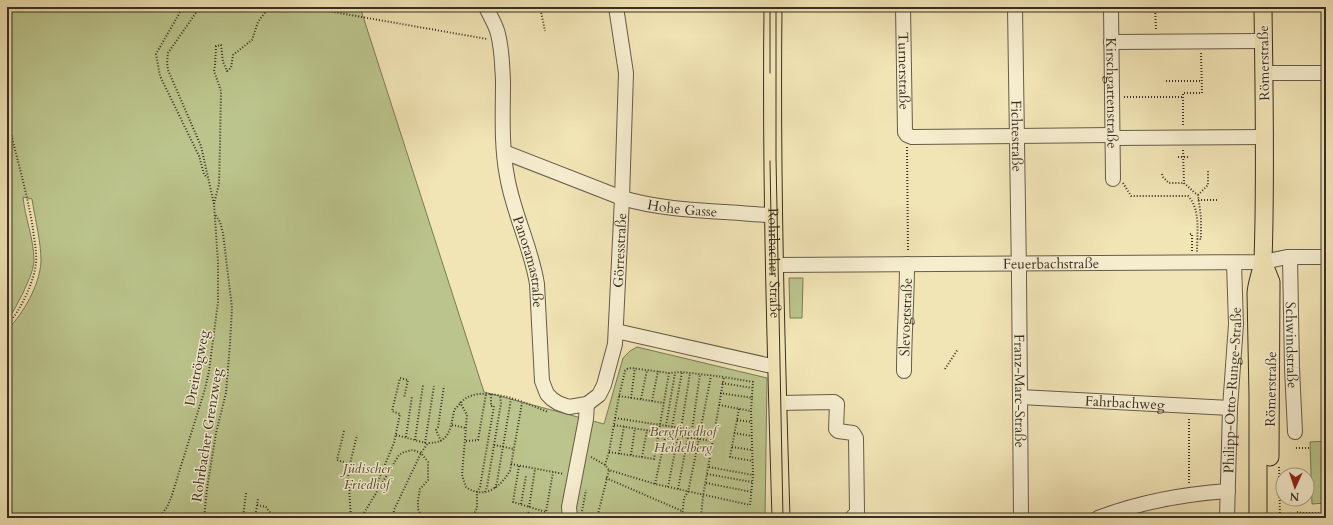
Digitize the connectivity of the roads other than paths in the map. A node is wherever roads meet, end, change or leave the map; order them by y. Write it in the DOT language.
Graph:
graph roads {
  1 [pos="486,7"];
  2 [pos="616,7"];
  3 [pos="773,7"];
  4 [pos="903,7"];
  5 [pos="1015,7"];
  6 [pos="1111,7"];
  7 [pos="1263,7"];
  8 [pos="1263,40"];
  9 [pos="1111,42"];
  10 [pos="1264,73"];
  11 [pos="1326,73"];
  12 [pos="1016,135"];
  13 [pos="1112,136"];
  14 [pos="1265,138"];
  15 [pos="504,152"];
  16 [pos="1113,179"];
  17 [pos="622,198"];
  18 [pos="774,215"];
  19 [pos="1290,257"];
  20 [pos="1326,257"];
  21 [pos="1263,262"];
  22 [pos="1234,263"];
  23 [pos="907,264"];
  24 [pos="1019,264"];
  25 [pos="775,265"];
  26 [pos="1271,310"];
  27 [pos="1291,310"];
  28 [pos="616,330"];
  29 [pos="777,366"];
  30 [pos="904,370"];
  31 [pos="1020,397"];
  32 [pos="778,403"];
  33 [pos="587,404"];
  34 [pos="1230,408"];
  35 [pos="1295,432"];
  36 [pos="1228,491"];
  37 [pos="570,518"];
  38 [pos="781,518"];
  39 [pos="852,518"];
  40 [pos="1021,518"];
  41 [pos="1098,518"];
  42 [pos="1227,518"];
  43 [pos="1258,518"];
  44 [pos="1269,518"];
  1 -- 15 [label="street, Panoramastraße"];
  2 -- 17 [label="street, Görresstraße"];
  3 -- 18 [label="main road, Rohrbacher Straße"];
  4 -- 12 [label="street, Turnerstraße"];
  5 -- 12 [label="street, Fichtestraße"];
  6 -- 9 [label="street, Kirschgartenstraße"];
  7 -- 8 [label="main road, Römerstraße"];
  8 -- 9 [label="street"];
  8 -- 10 [label="main road, Römerstraße"];
  9 -- 13 [label="street, Kirschgartenstraße"];
  10 -- 11 [label="street"];
  10 -- 14 [label="main road, Römerstraße"];
  12 -- 13 [label="street"];
  12 -- 24 [label="street, Fichtestraße"];
  13 -- 14 [label="street"];
  13 -- 16 [label="street, Kirschgartenstraße"];
  14 -- 21 [label="main road, Römerstraße"];
  15 -- 17 [label="street, Hohe Gasse"];
  15 -- 33 [label="street, Panoramastraße"];
  17 -- 18 [label="street, Hohe Gasse"];
  17 -- 28 [label="street, Görresstraße"];
  18 -- 25 [label="main road, Rohrbacher Straße"];
  19 -- 20 [label="street, Feuerbachstraße"];
  19 -- 21 [label="street, Feuerbachstraße"];
  19 -- 27 [label="street, Schwindstraße"];
  21 -- 22 [label="street, Feuerbachstraße"];
  21 -- 26 [label="main road, Römerstraße"];
  21 -- 43 [label="main road, Römerstraße"];
  22 -- 24 [label="street, Feuerbachstraße"];
  22 -- 34 [label="street, Philipp-Otto-Runge-Straße"];
  23 -- 24 [label="street, Feuerbachstraße"];
  23 -- 25 [label="street, Feuerbachstraße"];
  23 -- 30 [label="street, Slevogtstraße"];
  24 -- 31 [label="street, Franz-Marc-Straße"];
  25 -- 29 [label="main road, Rohrbacher Straße"];
  26 -- 27 [label="street"];
  26 -- 44 [label="main road, Römerstraße"];
  27 -- 35 [label="street, Schwindstraße"];
  28 -- 29 [label="street"];
  28 -- 33 [label="street"];
  29 -- 32 [label="main road, Rohrbacher Straße"];
  31 -- 34 [label="street, Fahrbachweg"];
  31 -- 40 [label="street, Franz-Marc-Straße"];
  32 -- 38 [label="main road, Rohrbacher Straße"];
  32 -- 39 [label="street"];
  33 -- 37 [label="street"];
  34 -- 36 [label="street, Philipp-Otto-Runge-Straße"];
  36 -- 41 [label="street"];
  36 -- 42 [label="street, Philipp-Otto-Runge-Straße"];
}
